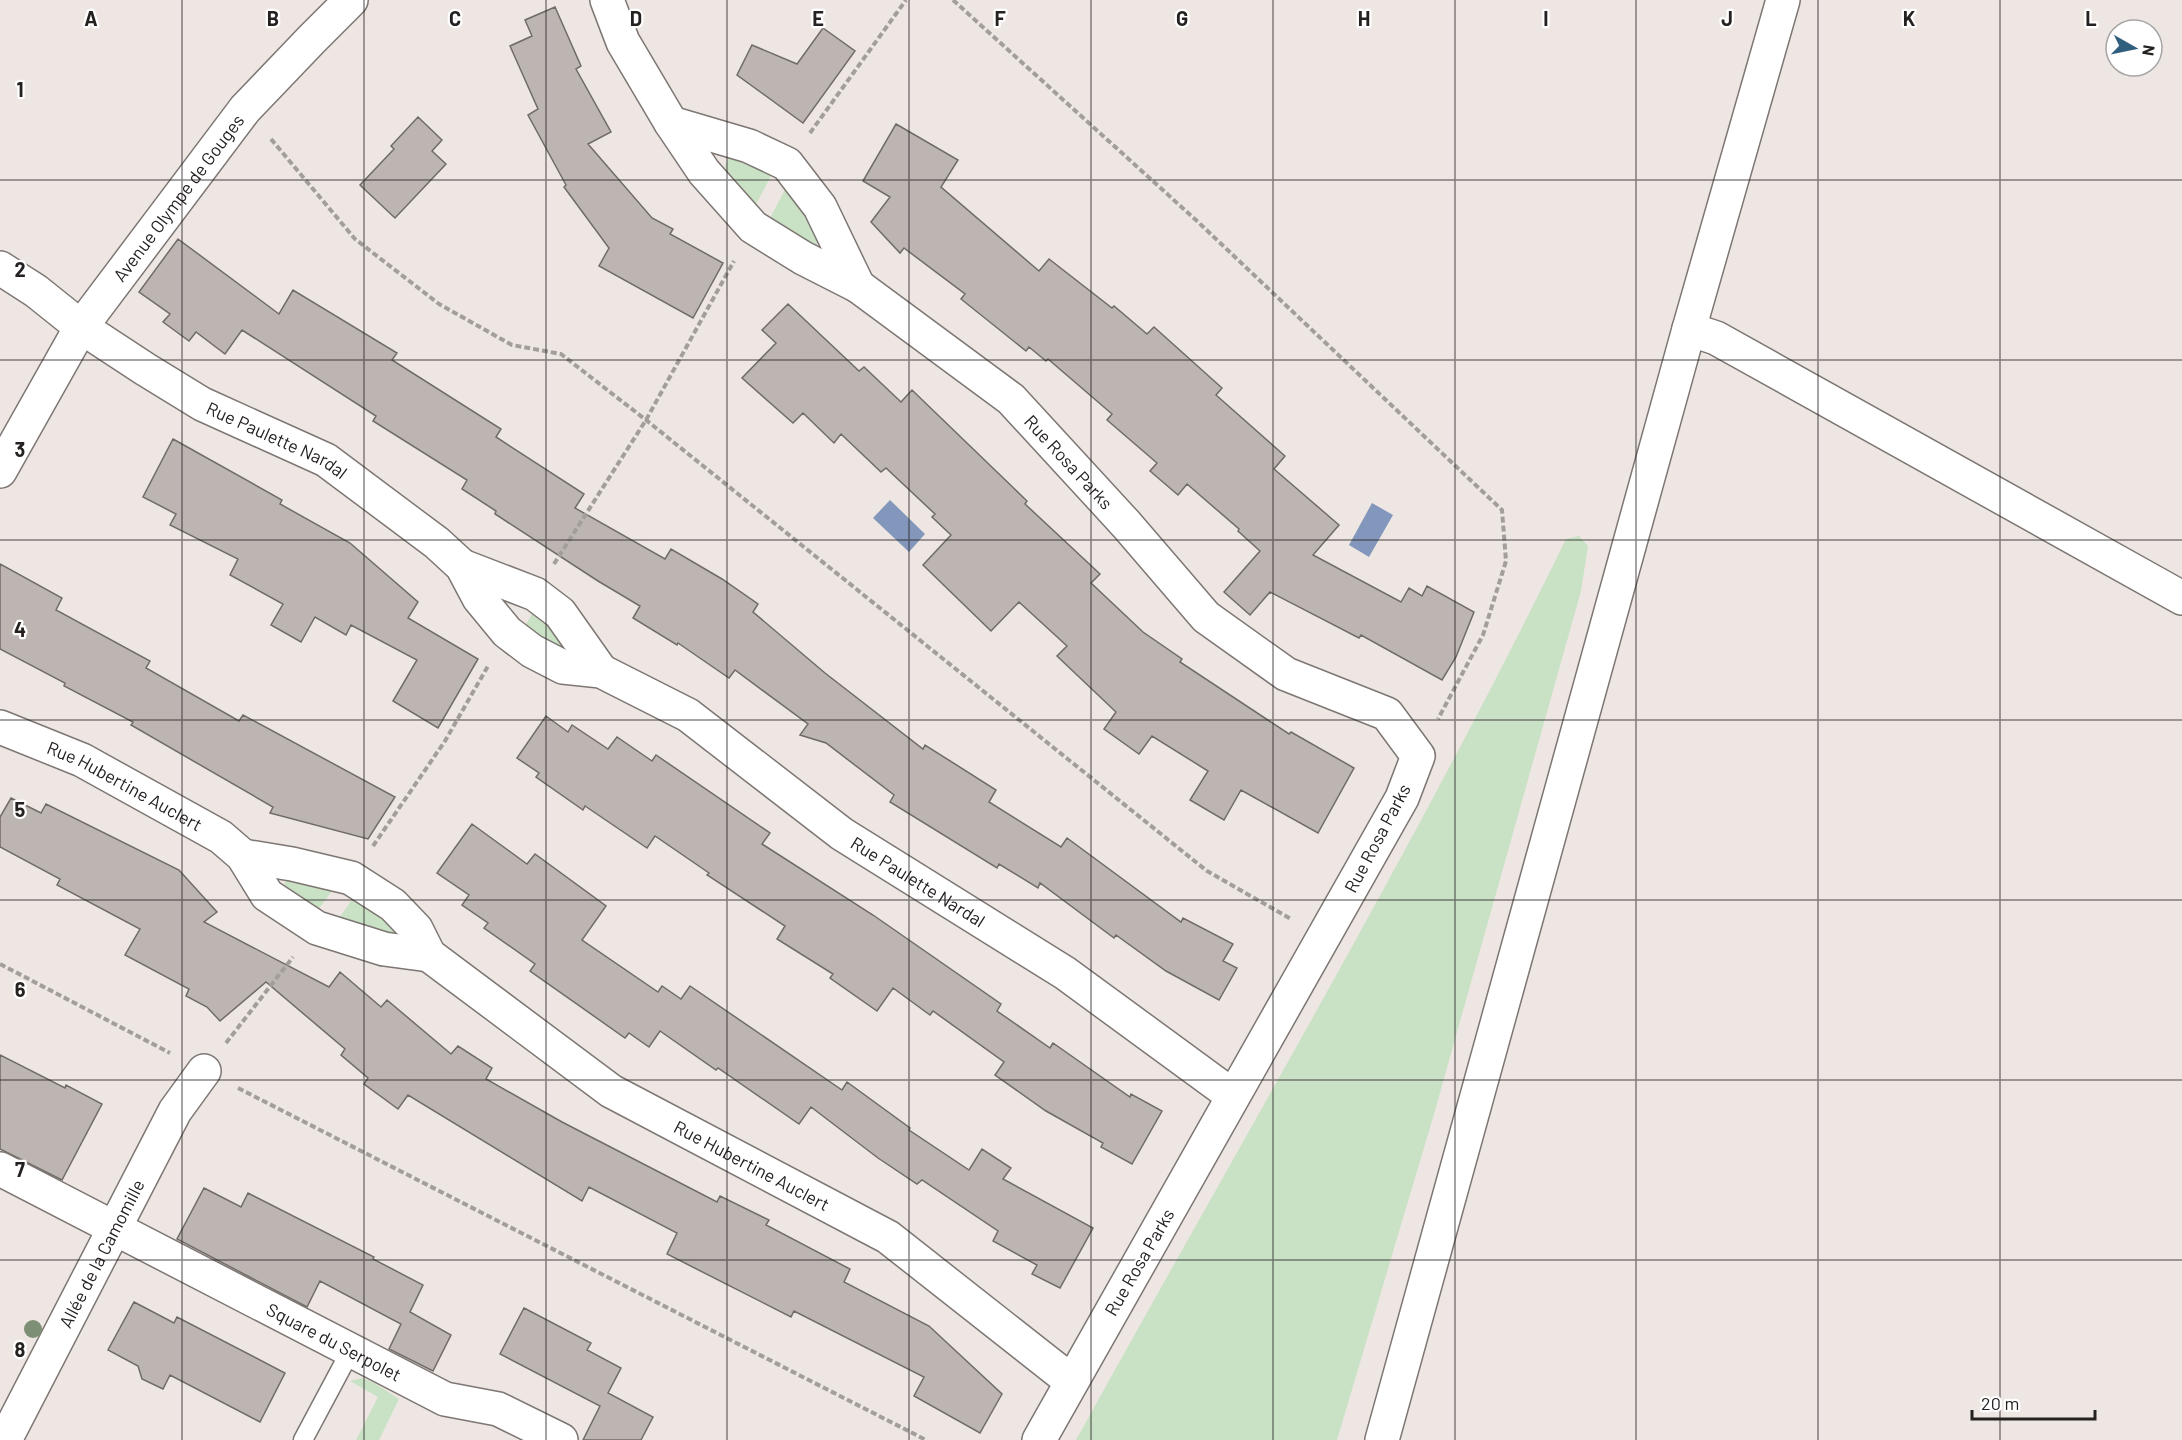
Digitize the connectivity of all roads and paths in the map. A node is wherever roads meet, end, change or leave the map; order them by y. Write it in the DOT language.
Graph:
graph roads {
  1 [pos="351,0"];
  2 [pos="607,0"];
  3 [pos="906,0"];
  4 [pos="953,0"];
  5 [pos="1783,0"];
  6 [pos="246,109"];
  7 [pos="671,123"];
  8 [pos="787,164"];
  9 [pos="753,227"];
  10 [pos="0,268"];
  11 [pos="858,286"];
  12 [pos="81,327"];
  13 [pos="1689,329"];
  14 [pos="646,420"];
  15 [pos="0,471"];
  16 [pos="462,566"];
  17 [pos="535,594"];
  18 [pos="2182,598"];
  19 [pos="507,632"];
  20 [pos="601,671"];
  21 [pos="0,727"];
  22 [pos="445,741"];
  23 [pos="1418,756"];
  24 [pos="243,856"];
  25 [pos="1323,938"];
  26 [pos="429,955"];
  27 [pos="0,964"];
  28 [pos="204,1071"];
  29 [pos="1233,1096"];
  30 [pos="0,1169"];
  31 [pos="114,1228"];
  32 [pos="351,1350"];
  33 [pos="1071,1381"];
  34 [pos="5,1440"];
  35 [pos="303,1440"];
  36 [pos="561,1440"];
  37 [pos="926,1440"];
  38 [pos="1039,1440"];
  39 [pos="1382,1440"];
  1 -- 6 [label="street, Avenue Olympe de Gouges"];
  2 -- 7 [label="street, Rue Rosa Parks"];
  3 -- 8 [label="path"];
  4 -- 23 [label="path"];
  5 -- 13 [label="street"];
  6 -- 12 [label="street, Avenue Olympe de Gouges"];
  6 -- 14 [label="path"];
  7 -- 8 [label="street, Rue Rosa Parks"];
  7 -- 9 [label="street, Rue Rosa Parks"];
  8 -- 11 [label="street, Rue Rosa Parks"];
  9 -- 11 [label="street, Rue Rosa Parks"];
  9 -- 14 [label="path"];
  10 -- 12 [label="street"];
  11 -- 23 [label="street, Rue Rosa Parks"];
  12 -- 15 [label="street, Avenue Olympe de Gouges"];
  12 -- 16 [label="street, Rue Paulette Nardal"];
  13 -- 18 [label="street"];
  13 -- 39 [label="street"];
  14 -- 17 [label="path"];
  14 -- 25 [label="path"];
  16 -- 17 [label="street, Rue Paulette Nardal"];
  16 -- 19 [label="street, Rue Paulette Nardal"];
  17 -- 20 [label="street, Rue Paulette Nardal"];
  19 -- 20 [label="street, Rue Paulette Nardal"];
  19 -- 22 [label="path"];
  20 -- 29 [label="street, Rue Paulette Nardal"];
  21 -- 24 [label="street, Rue Hubertine Auclert"];
  23 -- 25 [label="street, Rue Rosa Parks"];
  24 -- 26 [label="street, Rue Hubertine Auclert"];
  24 -- 26 [label="street, Rue Hubertine Auclert"];
  25 -- 29 [label="street, Rue Rosa Parks"];
  26 -- 33 [label="street, Rue Hubertine Auclert"];
  27 -- 28 [label="path"];
  28 -- 31 [label="street, Allée de la Camomille"];
  28 -- 37 [label="path"];
  29 -- 33 [label="street, Rue Rosa Parks"];
  30 -- 31 [label="street, Square du Serpolet"];
  31 -- 32 [label="street, Square du Serpolet"];
  31 -- 34 [label="street, Allée de la Camomille"];
  32 -- 35 [label="lane"];
  32 -- 36 [label="street, Square du Serpolet"];
  33 -- 38 [label="street, Rue Rosa Parks"];
}
